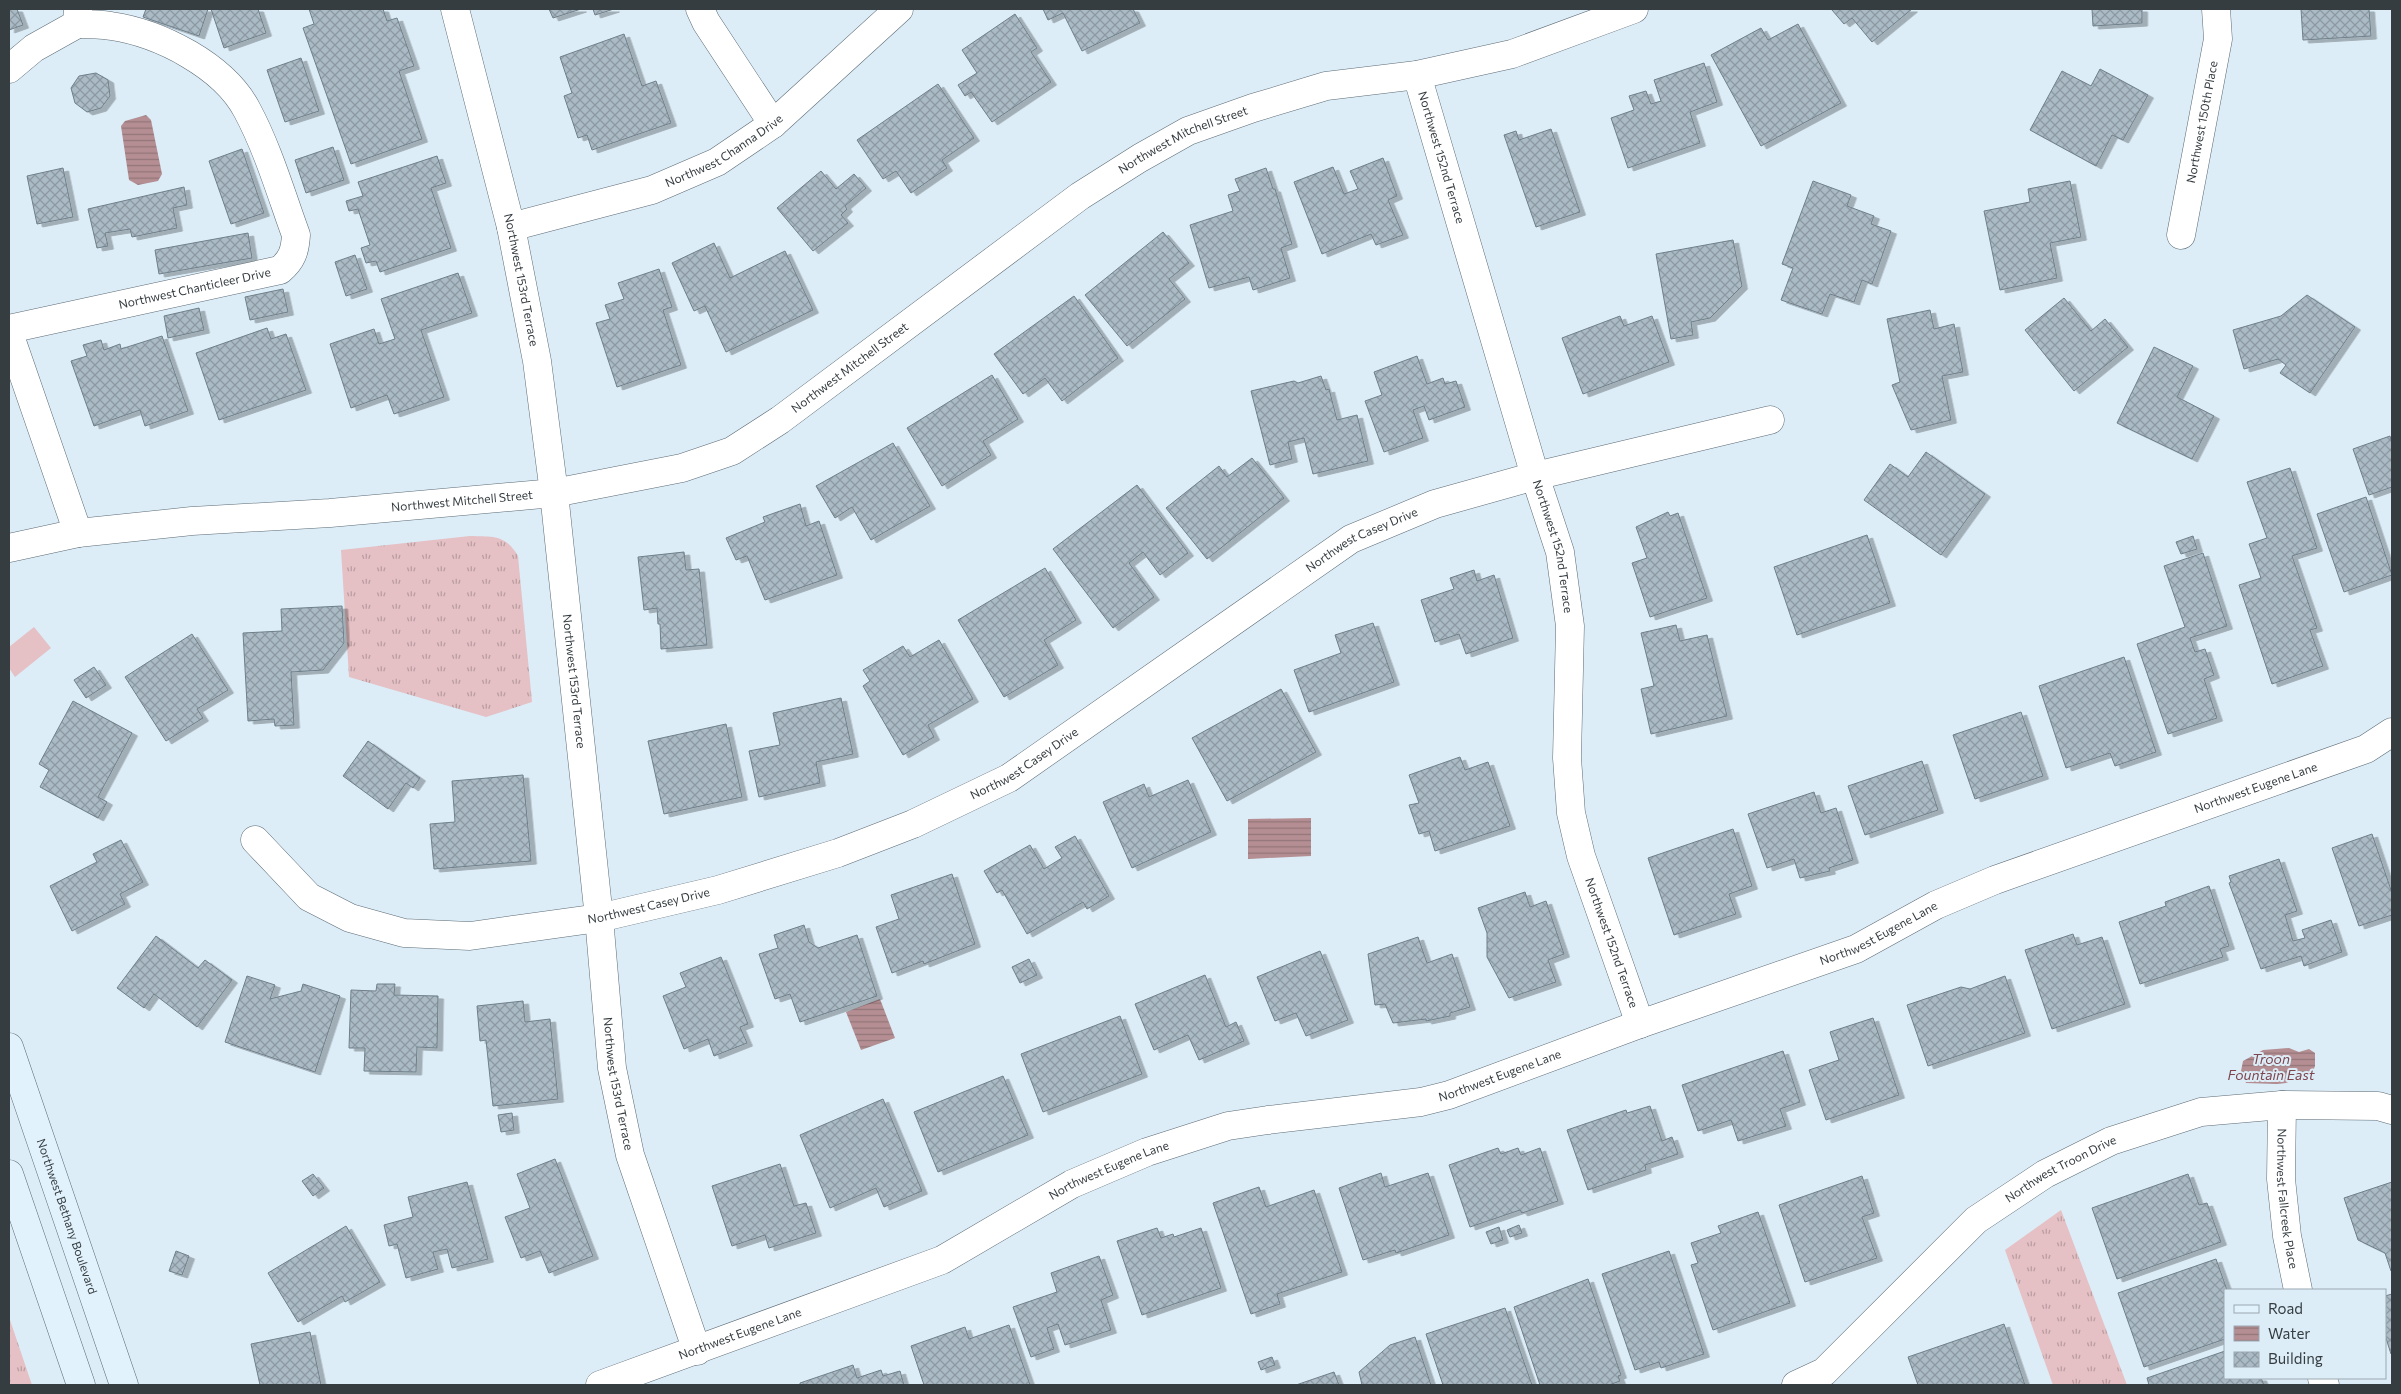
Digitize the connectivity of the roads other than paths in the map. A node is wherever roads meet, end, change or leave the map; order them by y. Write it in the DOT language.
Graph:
graph roads {
  1 [pos="455,9"];
  2 [pos="700,9"];
  3 [pos="899,9"];
  4 [pos="1634,9"];
  5 [pos="2216,9"];
  6 [pos="78,16"];
  7 [pos="9,69"];
  8 [pos="1417,75"];
  9 [pos="773,124"];
  10 [pos="511,227"];
  11 [pos="2181,236"];
  12 [pos="9,329"];
  13 [pos="9,333"];
  14 [pos="1770,420"];
  15 [pos="1535,476"];
  16 [pos="554,493"];
  17 [pos="78,532"];
  18 [pos="9,548"];
  19 [pos="2392,732"];
  20 [pos="255,840"];
  21 [pos="599,918"];
  22 [pos="1640,1024"];
  23 [pos="9,1047"];
  24 [pos="2282,1105"];
  25 [pos="2392,1110"];
  26 [pos="9,1174"];
  27 [pos="2298,1289"];
  28 [pos="697,1351"];
  29 [pos="1828,1378"];
  30 [pos="81,1385"];
  31 [pos="124,1385"];
  32 [pos="600,1385"];
  33 [pos="1796,1385"];
  1 -- 10 [label="street, Northwest 153rd Terrace"];
  2 -- 9 [label="street"];
  3 -- 9 [label="street, Northwest Channa Drive"];
  4 -- 8 [label="street, Northwest Mitchell Street"];
  5 -- 11 [label="street, Northwest 150th Place"];
  6 -- 7 [label="street, Northwest Chanticleer Drive"];
  6 -- 12 [label="street, Northwest Chanticleer Drive"];
  8 -- 15 [label="street, Northwest 152nd Terrace"];
  8 -- 16 [label="street, Northwest Mitchell Street"];
  9 -- 10 [label="street, Northwest Channa Drive"];
  10 -- 16 [label="street, Northwest 153rd Terrace"];
  13 -- 17 [label="street"];
  14 -- 15 [label="street, Northwest Casey Drive"];
  15 -- 21 [label="street, Northwest Casey Drive"];
  15 -- 22 [label="street, Northwest 152nd Terrace"];
  16 -- 17 [label="street, Northwest Mitchell Street"];
  16 -- 21 [label="street, Northwest 153rd Terrace"];
  17 -- 18 [label="street, Northwest Mitchell Street"];
  19 -- 22 [label="street, Northwest Eugene Lane"];
  20 -- 21 [label="street, Northwest Casey Drive"];
  21 -- 28 [label="street, Northwest 153rd Terrace"];
  22 -- 28 [label="street, Northwest Eugene Lane"];
  23 -- 31 [label="main road, Northwest Bethany Boulevard"];
  24 -- 25 [label="street, Northwest Troon Drive"];
  24 -- 27 [label="street, Northwest Fallcreek Place"];
  24 -- 29 [label="street, Northwest Troon Drive"];
  26 -- 30 [label="main road"];
  28 -- 32 [label="street, Northwest Eugene Lane"];
  29 -- 33 [label="street, Northwest Troon Drive"];
}
